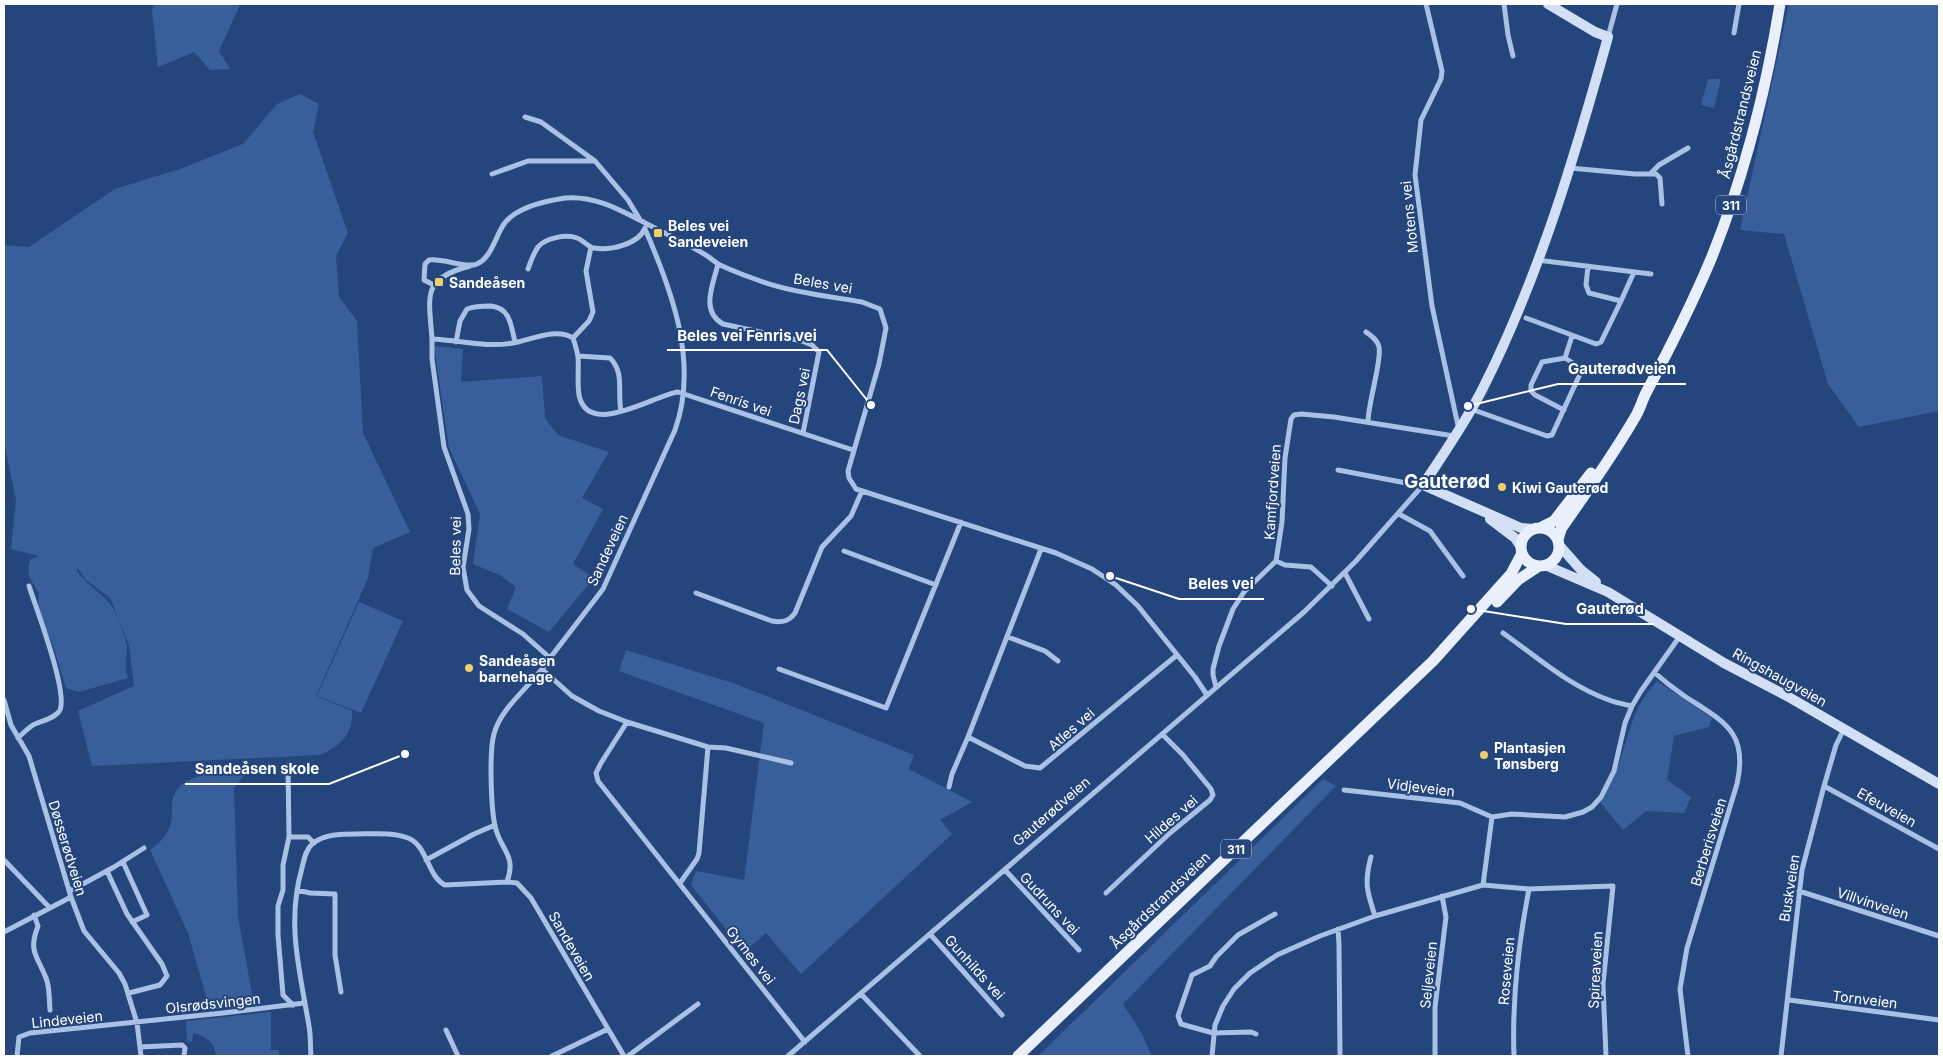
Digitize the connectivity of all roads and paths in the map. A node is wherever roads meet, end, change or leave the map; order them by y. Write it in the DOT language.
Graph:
graph roads {
  1 [pos="1426,4"];
  2 [pos="1504,4"];
  3 [pos="1548,4"];
  4 [pos="1617,4"];
  5 [pos="1739,4"];
  6 [pos="1780,4"];
  7 [pos="1734,33"];
  8 [pos="1608,37"];
  9 [pos="1513,56"];
  10 [pos="525,117"];
  11 [pos="1688,148"];
  12 [pos="595,161"];
  13 [pos="1570,168"];
  14 [pos="492,174"];
  15 [pos="1650,174"];
  16 [pos="1662,204"];
  17 [pos="640,219"];
  18 [pos="645,223"];
  19 [pos="645,229"];
  20 [pos="591,247"];
  21 [pos="1537,260"];
  22 [pos="718,264"];
  23 [pos="471,266"];
  24 [pos="1588,266"];
  25 [pos="528,269"];
  26 [pos="1634,272"];
  27 [pos="1651,274"];
  28 [pos="434,284"];
  29 [pos="1621,300"];
  30 [pos="1526,318"];
  31 [pos="1366,332"];
  32 [pos="1572,336"];
  33 [pos="573,338"];
  34 [pos="434,339"];
  35 [pos="456,342"];
  36 [pos="515,342"];
  37 [pos="578,356"];
  38 [pos="1565,358"];
  39 [pos="684,393"];
  40 [pos="1646,393"];
  41 [pos="1471,409"];
  42 [pos="1564,410"];
  43 [pos="621,411"];
  44 [pos="1368,422"];
  45 [pos="803,433"];
  46 [pos="1457,434"];
  47 [pos="853,450"];
  48 [pos="1338,470"];
  49 [pos="1422,485"];
  50 [pos="862,491"];
  51 [pos="1473,508"];
  52 [pos="1399,514"];
  53 [pos="961,522"];
  54 [pos="1537,528"];
  55 [pos="1558,542"];
  56 [pos="1042,549"];
  57 [pos="1521,550"];
  58 [pos="844,551"];
  59 [pos="1276,561"];
  60 [pos="1542,565"];
  61 [pos="1345,573"];
  62 [pos="1463,576"];
  63 [pos="936,585"];
  64 [pos="29,586"];
  65 [pos="1332,586"];
  66 [pos="1608,592"];
  67 [pos="696,593"];
  68 [pos="1369,619"];
  69 [pos="1503,633"];
  70 [pos="1680,636"];
  71 [pos="1008,637"];
  72 [pos="1453,641"];
  73 [pos="1177,655"];
  74 [pos="550,658"];
  75 [pos="1058,661"];
  76 [pos="779,669"];
  77 [pos="543,670"];
  78 [pos="1655,673"];
  79 [pos="1216,686"];
  80 [pos="1207,695"];
  81 [pos="4,700"];
  82 [pos="1632,706"];
  83 [pos="627,722"];
  84 [pos="1844,729"];
  85 [pos="1162,734"];
  86 [pos="968,737"];
  87 [pos="18,738"];
  88 [pos="708,747"];
  89 [pos="791,763"];
  90 [pos="288,765"];
  91 [pos="1939,784"];
  92 [pos="1824,786"];
  93 [pos="949,787"];
  94 [pos="1344,790"];
  95 [pos="1492,817"];
  96 [pos="495,826"];
  97 [pos="289,837"];
  98 [pos="314,843"];
  99 [pos="144,848"];
  100 [pos="1939,849"];
  101 [pos="1371,857"];
  102 [pos="4,860"];
  103 [pos="426,860"];
  104 [pos="124,862"];
  105 [pos="1005,870"];
  106 [pos="106,871"];
  107 [pos="507,882"];
  108 [pos="680,883"];
  109 [pos="1483,885"];
  110 [pos="1530,889"];
  111 [pos="297,890"];
  112 [pos="1799,891"];
  113 [pos="1106,893"];
  114 [pos="71,894"];
  115 [pos="1442,896"];
  116 [pos="49,907"];
  117 [pos="1275,914"];
  118 [pos="34,915"];
  119 [pos="1375,916"];
  120 [pos="132,922"];
  121 [pos="1338,929"];
  122 [pos="4,932"];
  123 [pos="930,934"];
  124 [pos="1939,936"];
  125 [pos="1079,950"];
  126 [pos="340,992"];
  127 [pos="129,993"];
  128 [pos="861,994"];
  129 [pos="1789,1000"];
  130 [pos="304,1002"];
  131 [pos="293,1004"];
  132 [pos="698,1004"];
  133 [pos="50,1010"];
  134 [pos="1002,1015"];
  135 [pos="1939,1020"];
  136 [pos="137,1023"];
  137 [pos="446,1030"];
  138 [pos="608,1030"];
  139 [pos="1213,1033"];
  140 [pos="1256,1034"];
  141 [pos="805,1042"];
  142 [pos="140,1047"];
  143 [pos="17,1056"];
  144 [pos="141,1056"];
  145 [pos="184,1056"];
  146 [pos="311,1056"];
  147 [pos="458,1056"];
  148 [pos="552,1056"];
  149 [pos="626,1056"];
  150 [pos="790,1056"];
  151 [pos="920,1056"];
  152 [pos="1018,1056"];
  153 [pos="1212,1056"];
  154 [pos="1340,1056"];
  155 [pos="1435,1056"];
  156 [pos="1514,1056"];
  157 [pos="1606,1056"];
  158 [pos="1688,1056"];
  159 [pos="1781,1056"];
  1 -- 46 [label="street, Motens vei"];
  2 -- 9 [label="street"];
  3 -- 8 [label="main road"];
  4 -- 8 [label="street, Gauterødveien"];
  5 -- 7 [label="street"];
  6 -- 40 [label="main road, Åsgårdstrandsveien / 311"];
  8 -- 13 [label="main road, Gauterødveien"];
  10 -- 12 [label="street"];
  11 -- 15 [label="street"];
  12 -- 14 [label="street"];
  12 -- 17 [label="street"];
  13 -- 15 [label="street"];
  13 -- 21 [label="main road, Gauterødveien"];
  15 -- 16 [label="street"];
  17 -- 18 [label="street, Beles vei"];
  17 -- 23 [label="street, Beles vei"];
  18 -- 19 [label="street"];
  18 -- 22 [label="street, Beles vei"];
  19 -- 20 [label="street"];
  19 -- 39 [label="street, Sandeveien"];
  20 -- 25 [label="street"];
  20 -- 33 [label="street"];
  21 -- 24 [label="street"];
  21 -- 41 [label="main road, Gauterødveien"];
  22 -- 45 [label="street, Dags vei"];
  22 -- 47 [label="street, Beles vei"];
  23 -- 28 [label="street, Beles vei"];
  23 -- 28 [label="street"];
  24 -- 26 [label="street"];
  24 -- 29 [label="street"];
  26 -- 27 [label="street"];
  26 -- 29 [label="street"];
  28 -- 34 [label="street, Beles vei"];
  29 -- 32 [label="street"];
  30 -- 32 [label="street"];
  31 -- 44 [label="street"];
  32 -- 38 [label="street"];
  33 -- 36 [label="street"];
  33 -- 37 [label="street, Fenris vei"];
  34 -- 35 [label="street"];
  34 -- 74 [label="street, Beles vei"];
  35 -- 36 [label="street"];
  35 -- 36 [label="street"];
  37 -- 43 [label="street"];
  37 -- 43 [label="street, Fenris vei"];
  38 -- 42 [label="street"];
  38 -- 42 [label="street"];
  39 -- 43 [label="street, Fenris vei"];
  39 -- 45 [label="street, Fenris vei"];
  39 -- 74 [label="street, Sandeveien"];
  40 -- 54 [label="main road, Åsgårdstrandsveien / 311"];
  40 -- 55 [label="main road, Åsgårdstrandsveien / 311"];
  41 -- 42 [label="street"];
  41 -- 46 [label="main road, Gauterødveien"];
  44 -- 46 [label="street, Kamfjordveien"];
  44 -- 59 [label="street, Kamfjordveien"];
  45 -- 47 [label="street, Fenris vei"];
  46 -- 49 [label="main road, Gauterødveien"];
  47 -- 50 [label="street, Beles vei"];
  48 -- 49 [label="street"];
  49 -- 51 [label="main road"];
  49 -- 52 [label="street, Gauterødveien"];
  50 -- 53 [label="street"];
  50 -- 67 [label="street"];
  51 -- 54 [label="main road"];
  51 -- 57 [label="main road"];
  52 -- 61 [label="street, Gauterødveien"];
  52 -- 62 [label="street"];
  53 -- 56 [label="street"];
  53 -- 63 [label="street"];
  54 -- 55 [label="main road"];
  54 -- 57 [label="main road, Åsgårdstrandsveien / 311"];
  55 -- 60 [label="main road, Åsgårdstrandsveien / 311"];
  55 -- 66 [label="main road, Ringshaugveien"];
  56 -- 71 [label="street"];
  56 -- 73 [label="street"];
  57 -- 60 [label="main road"];
  57 -- 72 [label="main road, Åsgårdstrandsveien / 311"];
  58 -- 63 [label="street"];
  59 -- 65 [label="street"];
  59 -- 79 [label="street"];
  60 -- 66 [label="main road, Ringshaugveien"];
  60 -- 72 [label="main road, Åsgårdstrandsveien / 311"];
  61 -- 65 [label="street, Gauterødveien"];
  61 -- 68 [label="street"];
  63 -- 76 [label="street"];
  64 -- 87 [label="street"];
  65 -- 79 [label="street, Gauterødveien"];
  66 -- 70 [label="main road, Ringshaugveien"];
  69 -- 82 [label="street"];
  70 -- 78 [label="street, Vidjeveien"];
  70 -- 84 [label="main road, Ringshaugveien"];
  71 -- 75 [label="street"];
  71 -- 86 [label="street"];
  72 -- 152 [label="main road, Åsgårdstrandsveien / 311"];
  73 -- 80 [label="street"];
  73 -- 86 [label="street, Atles vei"];
  74 -- 77 [label="street, Sandeveien"];
  77 -- 83 [label="street"];
  77 -- 96 [label="street, Sandeveien"];
  78 -- 82 [label="street, Vidjeveien"];
  78 -- 158 [label="street, Berberisveien"];
  79 -- 80 [label="street, Gauterødveien"];
  80 -- 85 [label="street, Gauterødveien"];
  81 -- 87 [label="street, Døsserødveien"];
  82 -- 95 [label="street, Vidjeveien"];
  83 -- 88 [label="street"];
  83 -- 108 [label="street, Gymes vei"];
  84 -- 91 [label="main road, Ringshaugveien"];
  84 -- 92 [label="street, Buskveien"];
  85 -- 105 [label="street, Gauterødveien"];
  85 -- 113 [label="street, Hildes vei"];
  86 -- 93 [label="street"];
  87 -- 114 [label="street, Døsserødveien"];
  88 -- 89 [label="street"];
  88 -- 108 [label="street"];
  90 -- 97 [label="street"];
  92 -- 100 [label="street, Efeuveien"];
  92 -- 112 [label="street, Buskveien"];
  94 -- 95 [label="street, Vidjeveien"];
  95 -- 109 [label="street"];
  96 -- 103 [label="street"];
  96 -- 107 [label="street, Sandeveien"];
  97 -- 98 [label="street"];
  97 -- 131 [label="street"];
  98 -- 103 [label="street"];
  98 -- 111 [label="street"];
  99 -- 104 [label="street"];
  101 -- 119 [label="street"];
  102 -- 116 [label="street"];
  103 -- 107 [label="street"];
  104 -- 106 [label="street"];
  104 -- 120 [label="street"];
  105 -- 123 [label="street, Gauterødveien"];
  105 -- 125 [label="street, Gudruns vei"];
  106 -- 114 [label="street"];
  106 -- 120 [label="street"];
  107 -- 138 [label="street, Sandeveien"];
  108 -- 141 [label="street, Gymes vei"];
  109 -- 110 [label="street"];
  109 -- 115 [label="street"];
  110 -- 156 [label="street, Roseveien"];
  110 -- 157 [label="street, Spireaveien"];
  111 -- 126 [label="street"];
  111 -- 130 [label="street"];
  112 -- 124 [label="street, Villvinveien"];
  112 -- 129 [label="street, Buskveien"];
  114 -- 116 [label="street"];
  114 -- 127 [label="street, Døsserødveien"];
  115 -- 119 [label="street"];
  115 -- 155 [label="street, Seljeveien"];
  116 -- 118 [label="street"];
  117 -- 139 [label="street"];
  118 -- 122 [label="street"];
  118 -- 133 [label="street"];
  119 -- 121 [label="street"];
  120 -- 127 [label="street"];
  121 -- 139 [label="street"];
  121 -- 154 [label="street"];
  123 -- 128 [label="street, Gauterødveien"];
  123 -- 134 [label="street, Gunhilds vei"];
  127 -- 136 [label="street, Døsserødveien"];
  128 -- 141 [label="street, Gauterødveien"];
  128 -- 151 [label="street"];
  129 -- 135 [label="street, Tornveien"];
  129 -- 159 [label="street, Buskveien"];
  130 -- 131 [label="street, Olsrødsvingen"];
  130 -- 146 [label="street"];
  131 -- 136 [label="street, Olsrødsvingen"];
  132 -- 149 [label="street, Sandeveien"];
  136 -- 142 [label="street, Døsserødveien"];
  136 -- 143 [label="street, Lindeveien"];
  137 -- 147 [label="street"];
  138 -- 148 [label="street"];
  138 -- 149 [label="street, Sandeveien"];
  139 -- 140 [label="street"];
  139 -- 153 [label="street"];
  141 -- 150 [label="street, Gauterødveien"];
  142 -- 144 [label="street, Døsserødveien"];
  142 -- 145 [label="street"];
}
